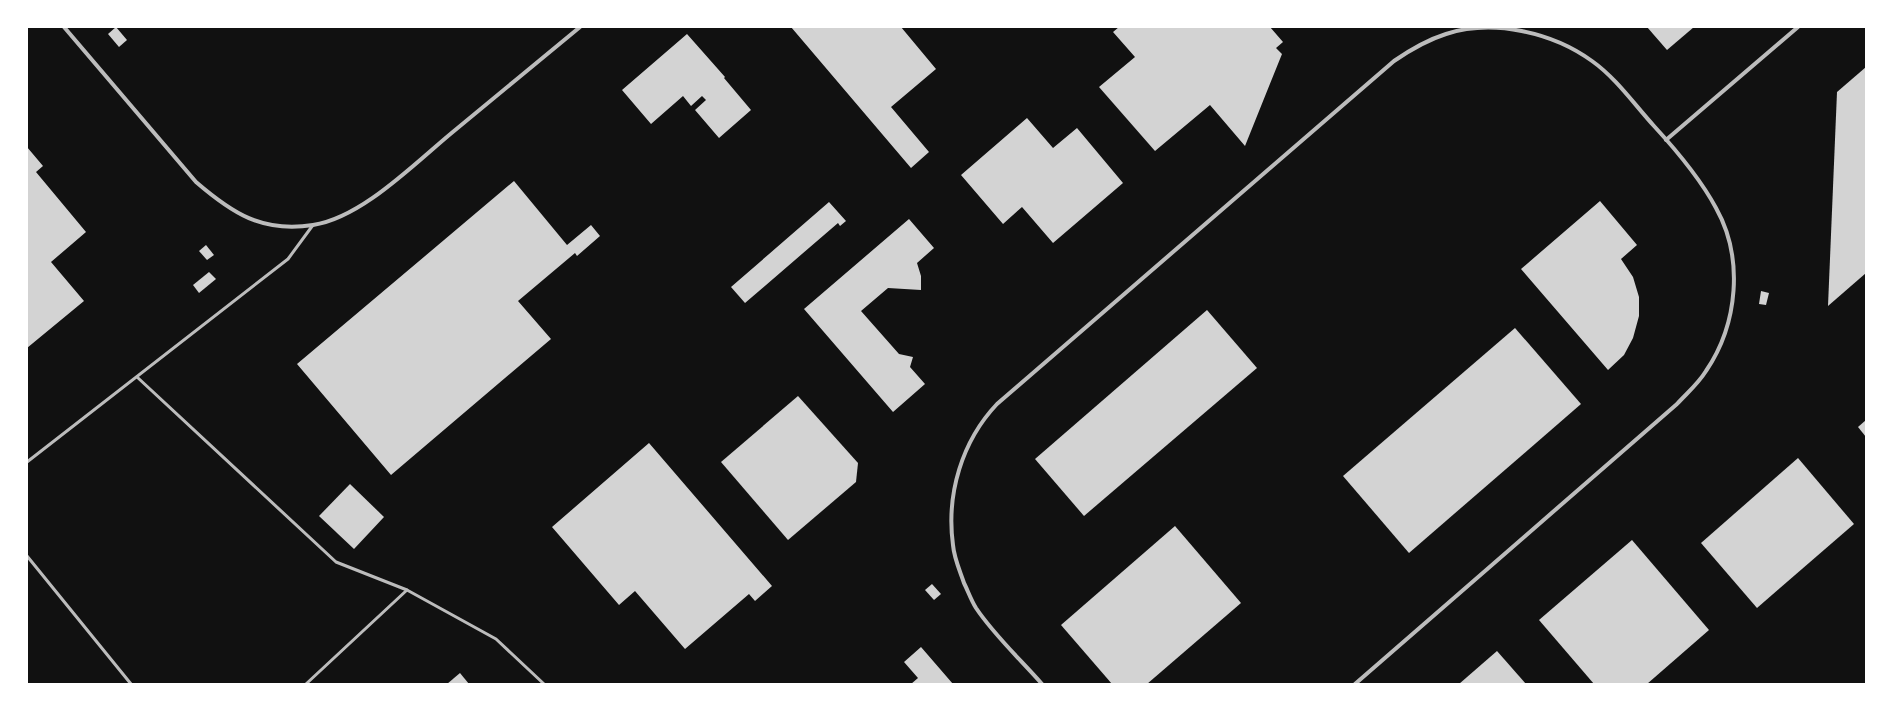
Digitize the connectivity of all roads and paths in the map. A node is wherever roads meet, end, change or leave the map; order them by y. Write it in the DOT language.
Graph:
graph roads {
  1 [pos="64,27"];
  2 [pos="580,27"];
  3 [pos="1798,27"];
  4 [pos="1666,140"];
  5 [pos="313,225"];
  6 [pos="137,377"];
  7 [pos="27,462"];
  8 [pos="27,556"];
  9 [pos="407,590"];
  10 [pos="131,684"];
  11 [pos="306,684"];
  12 [pos="544,684"];
  13 [pos="1042,684"];
  14 [pos="1355,684"];
  1 -- 5 [label="street"];
  2 -- 5 [label="street"];
  3 -- 4 [label="street"];
  4 -- 13 [label="street"];
  4 -- 14 [label="street"];
  5 -- 6 [label="lane"];
  6 -- 7 [label="lane"];
  6 -- 9 [label="lane"];
  8 -- 10 [label="lane"];
  9 -- 11 [label="lane"];
  9 -- 12 [label="lane"];
}
